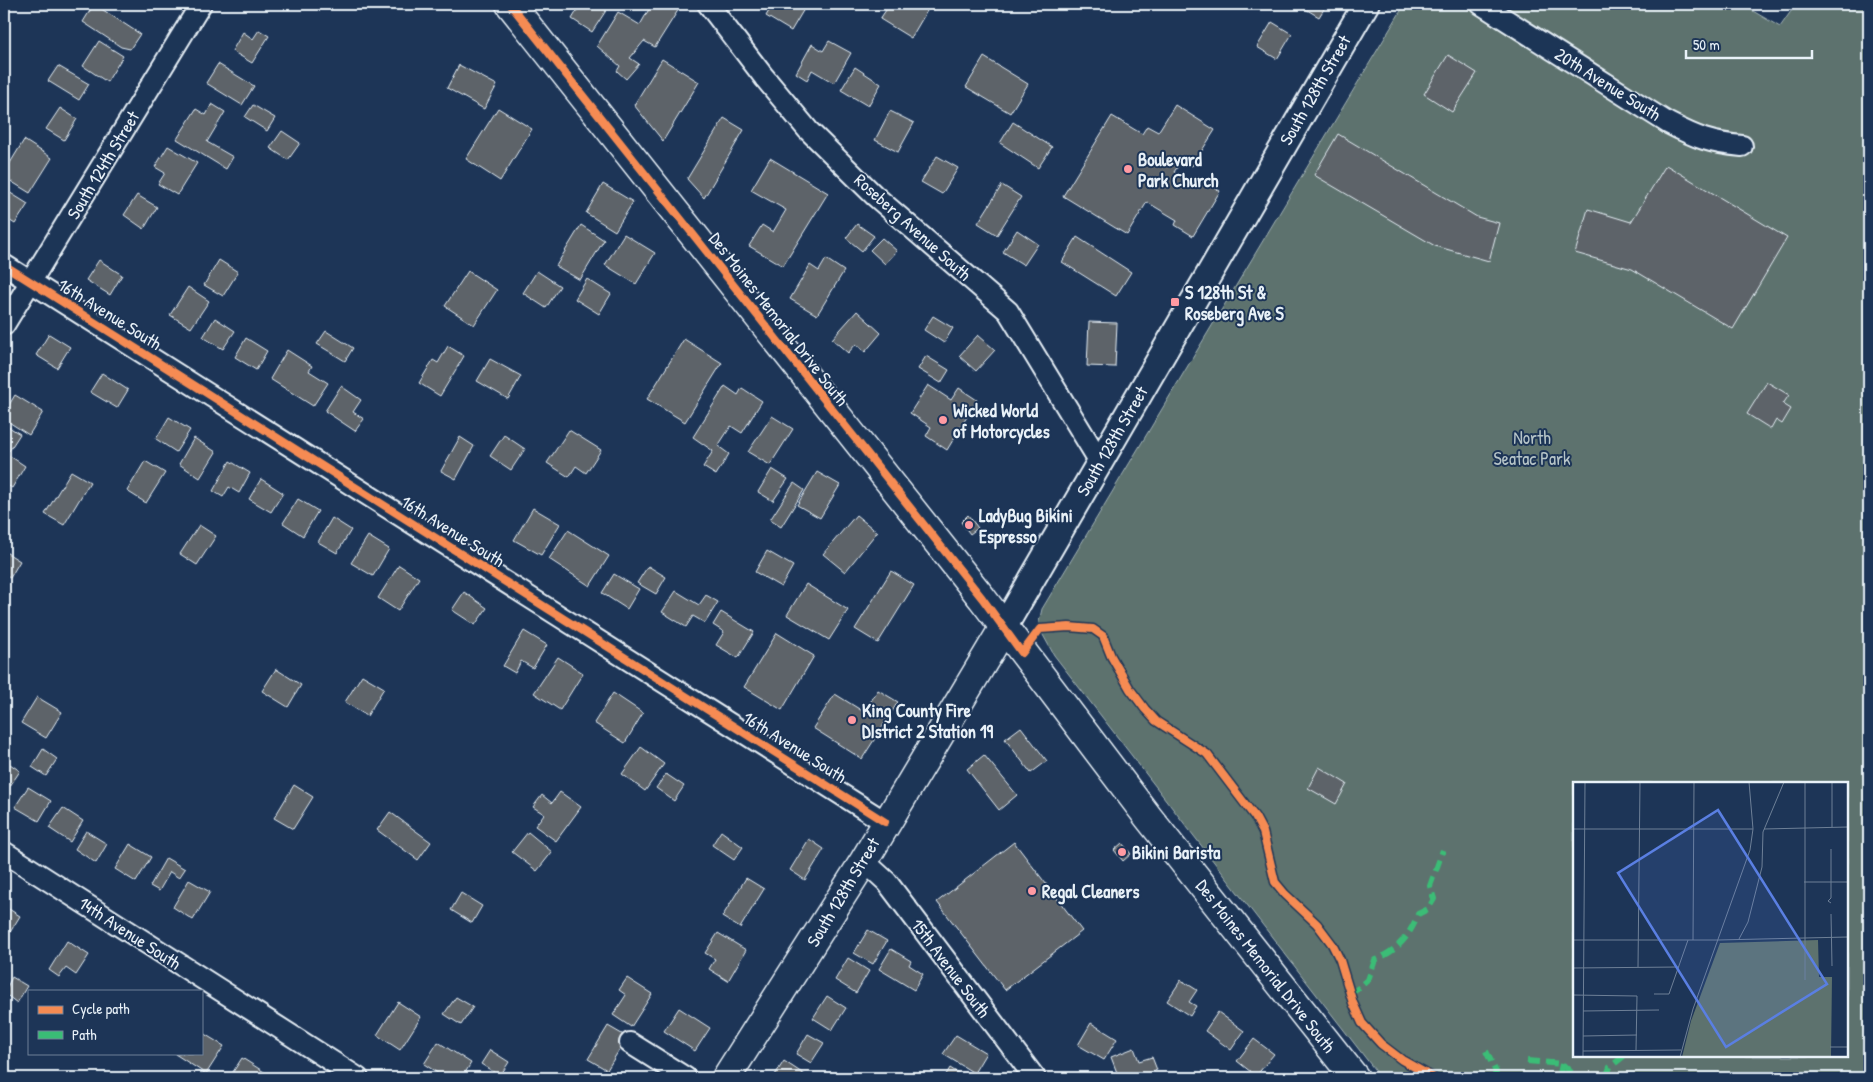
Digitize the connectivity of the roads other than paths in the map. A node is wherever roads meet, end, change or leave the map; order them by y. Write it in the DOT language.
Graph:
graph roads {
  1 [pos="201,4"];
  2 [pos="510,4"];
  3 [pos="708,4"];
  4 [pos="1366,4"];
  5 [pos="1481,4"];
  6 [pos="1742,146"];
  7 [pos="4,265"];
  8 [pos="31,282"];
  9 [pos="4,325"];
  10 [pos="1100,462"];
  11 [pos="1003,628"];
  12 [pos="885,822"];
  13 [pos="4,852"];
  14 [pos="864,861"];
  15 [pos="630,1043"];
  16 [pos="1026,1074"];
  17 [pos="358,1078"];
  18 [pos="686,1078"];
  19 [pos="726,1078"];
  20 [pos="1355,1078"];
  1 -- 8 [label="street, South 124th Street"];
  2 -- 11 [label="main road, Des Moines Memorial Drive South"];
  3 -- 10 [label="street, Roseberg Avenue South"];
  4 -- 10 [label="street, South 128th Street"];
  5 -- 6 [label="street, 20th Avenue South"];
  7 -- 8 [label="street, 16th Avenue South"];
  8 -- 9 [label="street, South 124th Street"];
  8 -- 12 [label="street, 16th Avenue South"];
  10 -- 11 [label="street, South 128th Street"];
  11 -- 12 [label="main road, South 128th Street"];
  11 -- 20 [label="main road, Des Moines Memorial Drive South"];
  12 -- 14 [label="main road, South 128th Street"];
  13 -- 17 [label="street, 14th Avenue South"];
  14 -- 16 [label="street, 15th Avenue South"];
  14 -- 19 [label="main road, South 128th Street"];
  15 -- 18 [label="street"];
}
